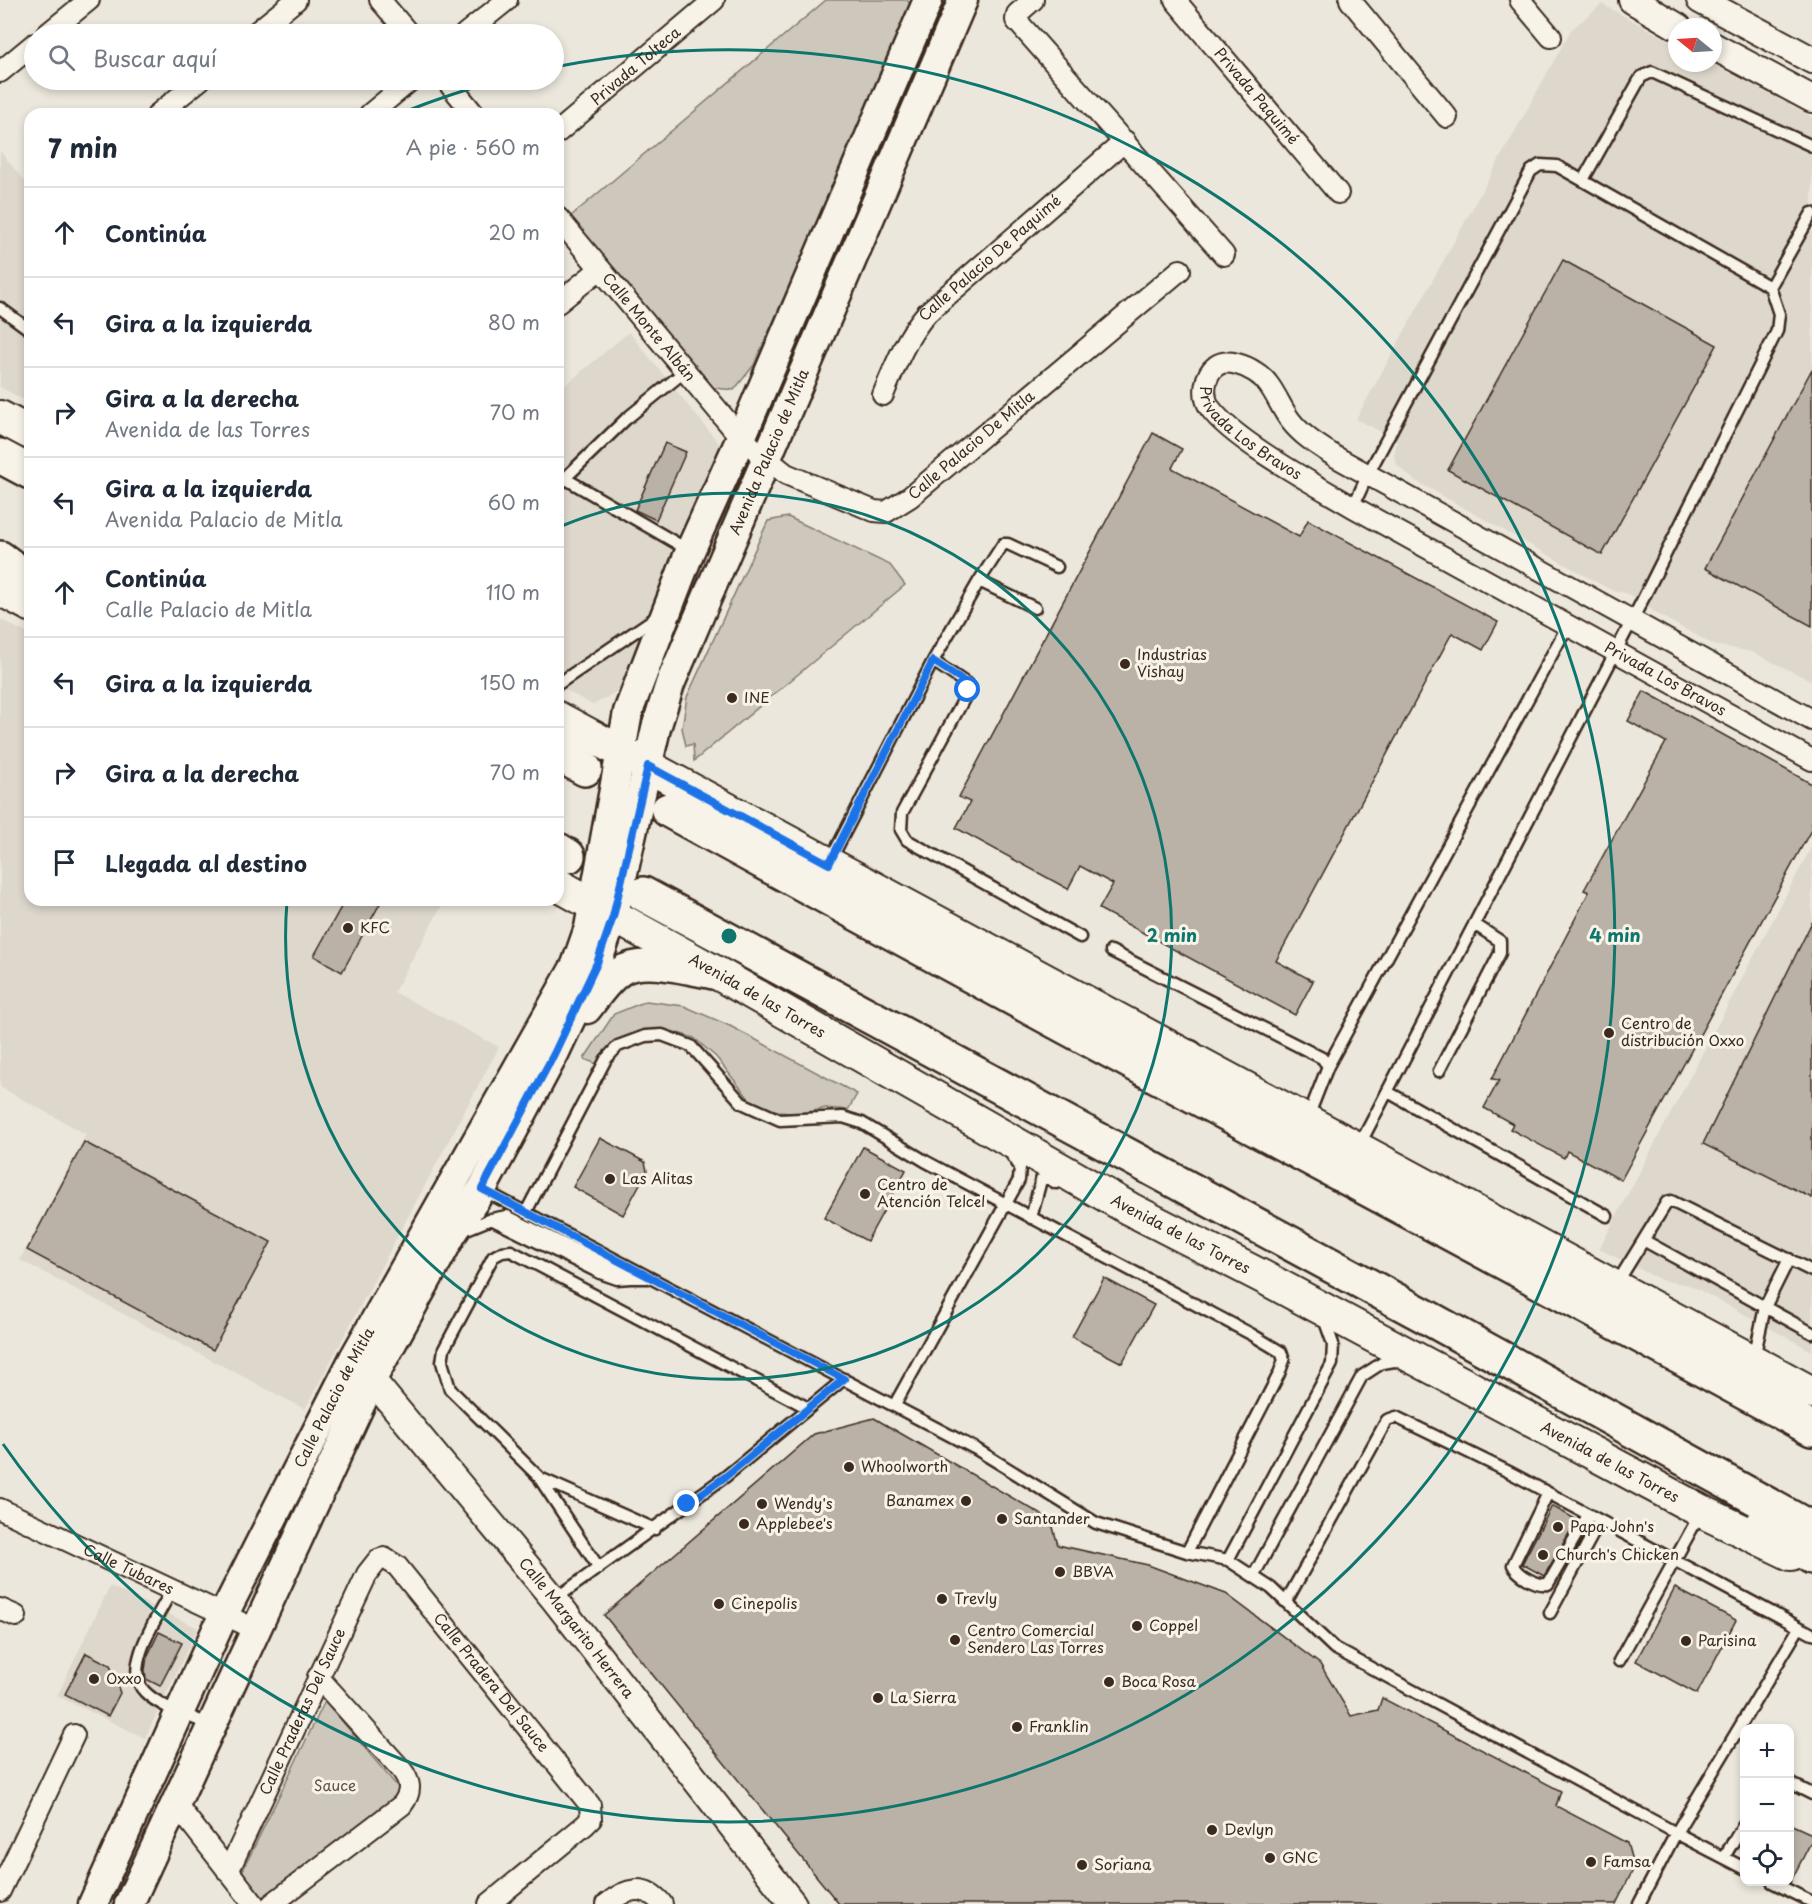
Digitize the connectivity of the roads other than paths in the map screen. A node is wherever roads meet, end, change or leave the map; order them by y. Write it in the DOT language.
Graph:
graph roads {
  1 [pos="89,0"];
  2 [pos="296,0"];
  3 [pos="380,0"];
  4 [pos="507,0"];
  5 [pos="714,0"];
  6 [pos="928,0"];
  7 [pos="963,0"];
  8 [pos="1033,0"];
  9 [pos="1175,0"];
  10 [pos="1350,0"];
  11 [pos="1520,0"];
  12 [pos="1632,0"];
  13 [pos="1700,0"];
  14 [pos="1668,21"];
  15 [pos="59,24"];
  16 [pos="266,24"];
  17 [pos="400,24"];
  18 [pos="477,24"];
  19 [pos="1551,37"];
  20 [pos="1722,51"];
  21 [pos="24,52"];
  22 [pos="1812,60"];
  23 [pos="0,72"];
  24 [pos="188,90"];
  25 [pos="399,90"];
  26 [pos="454,90"];
  27 [pos="1812,99"];
  28 [pos="165,108"];
  29 [pos="377,108"];
  30 [pos="469,108"];
  31 [pos="1447,117"];
  32 [pos="564,127"];
  33 [pos="1125,141"];
  34 [pos="1812,146"];
  35 [pos="1583,180"];
  36 [pos="1338,193"];
  37 [pos="1812,213"];
  38 [pos="564,225"];
  39 [pos="1224,255"];
  40 [pos="600,269"];
  41 [pos="1180,270"];
  42 [pos="1770,287"];
  43 [pos="564,298"];
  44 [pos="0,308"];
  45 [pos="24,326"];
  46 [pos="684,372"];
  47 [pos="883,395"];
  48 [pos="0,417"];
  49 [pos="24,430"];
  50 [pos="741,438"];
  51 [pos="0,456"];
  52 [pos="766,460"];
  53 [pos="24,469"];
  54 [pos="1368,474"];
  55 [pos="564,480"];
  56 [pos="564,483"];
  57 [pos="1353,507"];
  58 [pos="690,551"];
  59 [pos="0,552"];
  60 [pos="0,558"];
  61 [pos="24,564"];
  62 [pos="1057,567"];
  63 [pos="24,576"];
  64 [pos="979,581"];
  65 [pos="0,589"];
  66 [pos="24,602"];
  67 [pos="1035,608"];
  68 [pos="668,609"];
  69 [pos="1631,620"];
  70 [pos="1569,625"];
  71 [pos="1615,651"];
  72 [pos="933,661"];
  73 [pos="564,680"];
  74 [pos="1812,720"];
  75 [pos="564,721"];
  76 [pos="634,759"];
  77 [pos="1812,760"];
  78 [pos="668,810"];
  79 [pos="829,864"];
  80 [pos="564,867"];
  81 [pos="643,894"];
  82 [pos="603,910"];
  83 [pos="1474,924"];
  84 [pos="1080,937"];
  85 [pos="1111,951"];
  86 [pos="724,977"];
  87 [pos="554,1054"];
  88 [pos="1188,1058"];
  89 [pos="1328,1065"];
  90 [pos="1439,1071"];
  91 [pos="1388,1092"];
  92 [pos="1239,1120"];
  93 [pos="1307,1120"];
  94 [pos="992,1130"];
  95 [pos="1358,1148"];
  96 [pos="469,1184"];
  97 [pos="1068,1189"];
  98 [pos="1090,1200"];
  99 [pos="1007,1205"];
  100 [pos="1130,1209"];
  101 [pos="526,1212"];
  102 [pos="1607,1216"];
  103 [pos="1031,1218"];
  104 [pos="453,1234"];
  105 [pos="1645,1241"];
  106 [pos="1789,1259"];
  107 [pos="1812,1271"];
  108 [pos="650,1278"];
  109 [pos="1615,1286"];
  110 [pos="1580,1301"];
  111 [pos="1764,1307"];
  112 [pos="1321,1310"];
  113 [pos="1812,1333"];
  114 [pos="1411,1358"];
  115 [pos="1753,1361"];
  116 [pos="363,1369"];
  117 [pos="844,1379"];
  118 [pos="1564,1391"];
  119 [pos="1812,1393"];
  120 [pos="1812,1404"];
  121 [pos="894,1406"];
  122 [pos="808,1408"];
  123 [pos="1812,1429"];
  124 [pos="540,1478"];
  125 [pos="1548,1493"];
  126 [pos="0,1509"];
  127 [pos="1701,1511"];
  128 [pos="1587,1515"];
  129 [pos="1600,1521"];
  130 [pos="655,1529"];
  131 [pos="1812,1529"];
  132 [pos="1187,1552"];
  133 [pos="1812,1557"];
  134 [pos="384,1558"];
  135 [pos="1228,1560"];
  136 [pos="1673,1562"];
  137 [pos="1812,1564"];
  138 [pos="599,1568"];
  139 [pos="1254,1575"];
  140 [pos="171,1591"];
  141 [pos="554,1599"];
  142 [pos="1286,1602"];
  143 [pos="1550,1613"];
  144 [pos="224,1616"];
  145 [pos="1799,1628"];
  146 [pos="257,1630"];
  147 [pos="1812,1634"];
  148 [pos="1619,1661"];
  149 [pos="318,1677"];
  150 [pos="180,1711"];
  151 [pos="212,1726"];
  152 [pos="74,1735"];
  153 [pos="1794,1785"];
  154 [pos="1812,1794"];
  155 [pos="176,1804"];
  156 [pos="1740,1831"];
  157 [pos="1676,1833"];
  158 [pos="1724,1857"];
  159 [pos="1740,1866"];
  160 [pos="228,1872"];
  161 [pos="1782,1886"];
  162 [pos="0,1891"];
  163 [pos="658,1899"];
  164 [pos="1812,1902"];
  165 [pos="93,1904"];
  166 [pos="129,1904"];
  167 [pos="254,1904"];
  168 [pos="272,1904"];
  169 [pos="489,1904"];
  170 [pos="607,1904"];
  171 [pos="793,1904"];
  172 [pos="1639,1904"];
  1 -- 15 [label="street"];
  2 -- 16 [label="street"];
  3 -- 17 [label="street"];
  4 -- 18 [label="street"];
  5 -- 32 [label="street, Privada Tolteca"];
  6 -- 50 [label="main road, Avenida Palacio de Mitla"];
  7 -- 52 [label="main road, Avenida Palacio de Mitla"];
  8 -- 33 [label="street"];
  9 -- 36 [label="street, Privada Paquimé"];
  10 -- 31 [label="street"];
  11 -- 19 [label="street"];
  12 -- 14 [label="street"];
  13 -- 22 [label="street"];
  20 -- 27 [label="street"];
  21 -- 23 [label="street"];
  24 -- 28 [label="street"];
  25 -- 29 [label="street"];
  26 -- 30 [label="street"];
  33 -- 39 [label="street"];
  33 -- 47 [label="street, Calle Palacio De Paquimé"];
  34 -- 35 [label="lane"];
  35 -- 42 [label="lane"];
  35 -- 54 [label="lane"];
  37 -- 42 [label="lane"];
  38 -- 40 [label="street, Calle Monte Albán"];
  40 -- 43 [label="street"];
  40 -- 46 [label="street, Calle Monte Albán"];
  41 -- 52 [label="street, Calle Palacio De Mitla"];
  42 -- 69 [label="lane"];
  44 -- 45 [label="lane"];
  46 -- 50 [label="street, Calle Monte Albán"];
  46 -- 55 [label="lane"];
  48 -- 49 [label="main road"];
  50 -- 52 [label="street, Calle Palacio De Mitla"];
  50 -- 58 [label="main road, Avenida Palacio de Mitla"];
  51 -- 53 [label="highway"];
  52 -- 76 [label="main road, Avenida Palacio de Mitla"];
  54 -- 57 [label="lane"];
  54 -- 57 [label="street, Privada Los Bravos"];
  54 -- 69 [label="street, Privada Los Bravos"];
  56 -- 58 [label="lane"];
  57 -- 70 [label="street, Privada Los Bravos"];
  58 -- 68 [label="main road, Avenida Palacio de Mitla"];
  59 -- 61 [label="highway"];
  60 -- 63 [label="highway"];
  62 -- 64 [label="lane"];
  64 -- 67 [label="lane"];
  64 -- 72 [label="lane"];
  65 -- 66 [label="main road"];
  68 -- 73 [label="lane"];
  68 -- 76 [label="main road, Avenida Palacio de Mitla"];
  69 -- 71 [label="lane"];
  69 -- 74 [label="street, Privada Los Bravos"];
  70 -- 71 [label="street, Privada Los Bravos"];
  70 -- 89 [label="lane"];
  71 -- 77 [label="street, Privada Los Bravos"];
  71 -- 83 [label="lane"];
  72 -- 79 [label="lane"];
  72 -- 84 [label="lane"];
  75 -- 76 [label="main road"];
  76 -- 79 [label="main road"];
  76 -- 82 [label="main road, Avenida Palacio de Mitla"];
  78 -- 92 [label="highway"];
  79 -- 88 [label="main road"];
  80 -- 82 [label="main road, Avenida de las Torres"];
  81 -- 118 [label="highway"];
  82 -- 86 [label="main road, Avenida de las Torres"];
  82 -- 87 [label="main road, Calle Palacio de Mitla"];
  82 -- 96 [label="main road, Calle Palacio de Mitla"];
  83 -- 90 [label="lane"];
  83 -- 91 [label="lane"];
  85 -- 89 [label="lane"];
  86 -- 87 [label="main road"];
  86 -- 94 [label="main road, Avenida de las Torres"];
  87 -- 96 [label="main road, Calle Palacio de Mitla"];
  88 -- 92 [label="highway"];
  88 -- 93 [label="main road"];
  89 -- 93 [label="lane"];
  91 -- 95 [label="lane"];
  91 -- 102 [label="lane"];
  92 -- 110 [label="highway"];
  93 -- 95 [label="main road"];
  94 -- 99 [label="lane"];
  94 -- 100 [label="main road, Avenida de las Torres"];
  95 -- 109 [label="main road"];
  96 -- 101 [label="lane"];
  96 -- 104 [label="main road, Calle Palacio de Mitla"];
  96 -- 116 [label="main road, Calle Palacio de Mitla"];
  97 -- 103 [label="lane"];
  98 -- 100 [label="lane"];
  99 -- 101 [label="lane"];
  99 -- 103 [label="lane"];
  99 -- 121 [label="lane"];
  100 -- 112 [label="main road, Avenida de las Torres"];
  101 -- 108 [label="lane"];
  103 -- 132 [label="lane"];
  104 -- 108 [label="lane"];
  104 -- 116 [label="main road, Calle Palacio de Mitla"];
  105 -- 106 [label="lane"];
  105 -- 109 [label="lane"];
  105 -- 111 [label="lane"];
  106 -- 107 [label="lane"];
  106 -- 111 [label="lane"];
  108 -- 117 [label="lane"];
  109 -- 115 [label="main road"];
  110 -- 120 [label="highway"];
  110 -- 123 [label="highway"];
  111 -- 113 [label="lane"];
  111 -- 115 [label="lane"];
  112 -- 114 [label="main road, Avenida de las Torres"];
  112 -- 135 [label="lane"];
  114 -- 127 [label="main road, Avenida de las Torres"];
  114 -- 139 [label="lane"];
  115 -- 119 [label="main road"];
  116 -- 141 [label="street, Calle Margarito Herrera"];
  116 -- 144 [label="main road, Calle Palacio de Mitla"];
  116 -- 146 [label="main road, Calle Palacio de Mitla"];
  117 -- 121 [label="lane"];
  117 -- 122 [label="lane"];
  118 -- 131 [label="highway"];
  118 -- 133 [label="highway"];
  121 -- 132 [label="lane"];
  122 -- 124 [label="lane"];
  122 -- 130 [label="lane"];
  124 -- 130 [label="lane"];
  124 -- 138 [label="lane"];
  125 -- 128 [label="lane"];
  125 -- 128 [label="lane"];
  125 -- 142 [label="lane"];
  126 -- 140 [label="street, Calle Tubares"];
  127 -- 136 [label="lane"];
  127 -- 137 [label="main road, Avenida de las Torres"];
  128 -- 129 [label="lane"];
  129 -- 136 [label="lane"];
  129 -- 143 [label="lane"];
  130 -- 138 [label="lane"];
  132 -- 135 [label="lane"];
  134 -- 149 [label="street, Calle Praderas Del Sauce"];
  134 -- 169 [label="street, Calle Pradera Del Sauce"];
  135 -- 139 [label="lane"];
  136 -- 145 [label="lane"];
  136 -- 148 [label="lane"];
  138 -- 141 [label="lane"];
  139 -- 142 [label="lane"];
  140 -- 144 [label="street, Calle Tubares"];
  140 -- 150 [label="lane"];
  141 -- 171 [label="street, Calle Margarito Herrera"];
  142 -- 157 [label="lane"];
  144 -- 146 [label="street, Calle Tubares"];
  144 -- 150 [label="main road, Calle Palacio de Mitla"];
  145 -- 147 [label="lane"];
  145 -- 157 [label="lane"];
  146 -- 151 [label="main road, Calle Palacio de Mitla"];
  149 -- 160 [label="street, Calle Praderas Del Sauce"];
  149 -- 168 [label="street"];
  150 -- 151 [label="lane"];
  150 -- 165 [label="main road, Calle Palacio de Mitla"];
  151 -- 155 [label="main road, Calle Palacio de Mitla"];
  152 -- 162 [label="street"];
  153 -- 154 [label="lane"];
  155 -- 160 [label="street"];
  155 -- 166 [label="main road, Calle Palacio de Mitla"];
  156 -- 158 [label="lane"];
  157 -- 158 [label="lane"];
  157 -- 172 [label="lane"];
  158 -- 159 [label="lane"];
  160 -- 167 [label="street"];
  161 -- 164 [label="lane"];
  163 -- 170 [label="street"];
}
